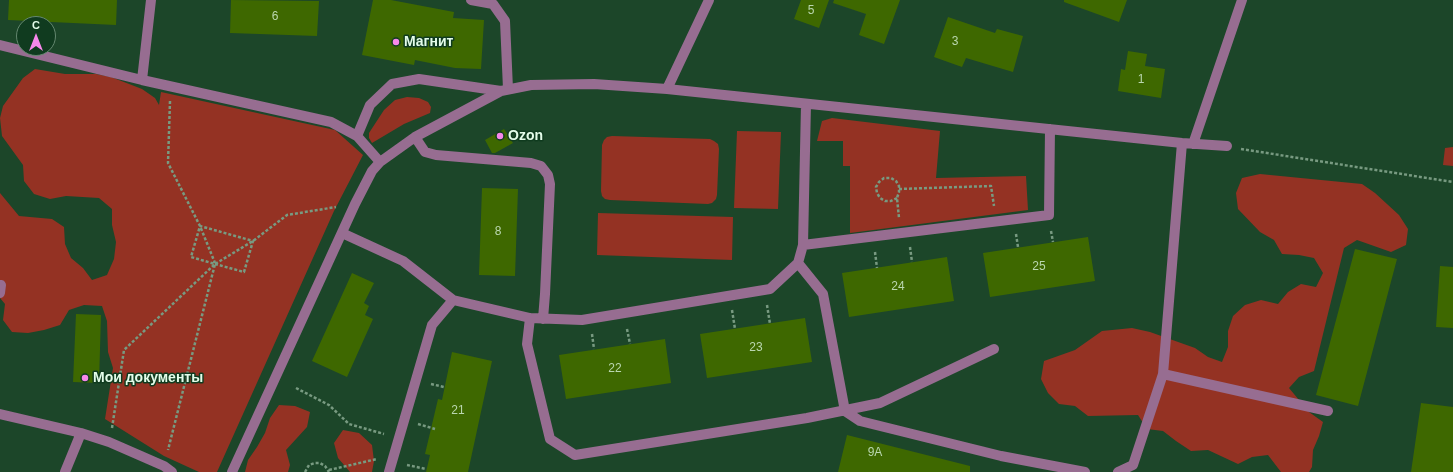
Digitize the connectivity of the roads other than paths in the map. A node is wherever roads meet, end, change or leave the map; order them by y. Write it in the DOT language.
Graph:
graph roads {
  1 [pos="151,0"];
  2 [pos="471,0"];
  3 [pos="709,0"];
  4 [pos="1242,0"];
  5 [pos="0,45"];
  6 [pos="142,80"];
  7 [pos="666,89"];
  8 [pos="504,90"];
  9 [pos="806,104"];
  10 [pos="1050,129"];
  11 [pos="357,136"];
  12 [pos="416,137"];
  13 [pos="1182,143"];
  14 [pos="1193,144"];
  15 [pos="1227,146"];
  16 [pos="380,162"];
  17 [pos="342,233"];
  18 [pos="804,245"];
  19 [pos="798,263"];
  20 [pos="453,300"];
  21 [pos="530,318"];
  22 [pos="543,319"];
  23 [pos="994,349"];
  24 [pos="1162,374"];
  25 [pos="845,411"];
  26 [pos="1328,411"];
  27 [pos="0,414"];
  28 [pos="81,433"];
  29 [pos="168,469"];
  30 [pos="65,472"];
  31 [pos="232,472"];
  32 [pos="389,472"];
  33 [pos="1085,472"];
  34 [pos="1118,472"];
  1 -- 6 [label="street"];
  2 -- 8 [label="street"];
  3 -- 7 [label="street"];
  4 -- 14 [label="street"];
  5 -- 6 [label="street"];
  6 -- 11 [label="street"];
  7 -- 8 [label="street"];
  7 -- 9 [label="street"];
  8 -- 11 [label="street"];
  8 -- 12 [label="street"];
  9 -- 10 [label="street"];
  9 -- 18 [label="street"];
  10 -- 13 [label="street"];
  10 -- 18 [label="street"];
  11 -- 16 [label="street"];
  12 -- 16 [label="street"];
  12 -- 22 [label="street"];
  13 -- 14 [label="street"];
  13 -- 24 [label="street"];
  14 -- 15 [label="street"];
  16 -- 17 [label="street"];
  17 -- 20 [label="street"];
  17 -- 31 [label="street"];
  18 -- 19 [label="street"];
  19 -- 22 [label="street"];
  19 -- 25 [label="street"];
  20 -- 21 [label="street"];
  20 -- 32 [label="street"];
  21 -- 22 [label="street"];
  21 -- 25 [label="street"];
  23 -- 25 [label="street"];
  24 -- 26 [label="street"];
  24 -- 34 [label="street"];
  25 -- 33 [label="street"];
  27 -- 28 [label="street"];
  28 -- 29 [label="street"];
  28 -- 30 [label="street"];
}
